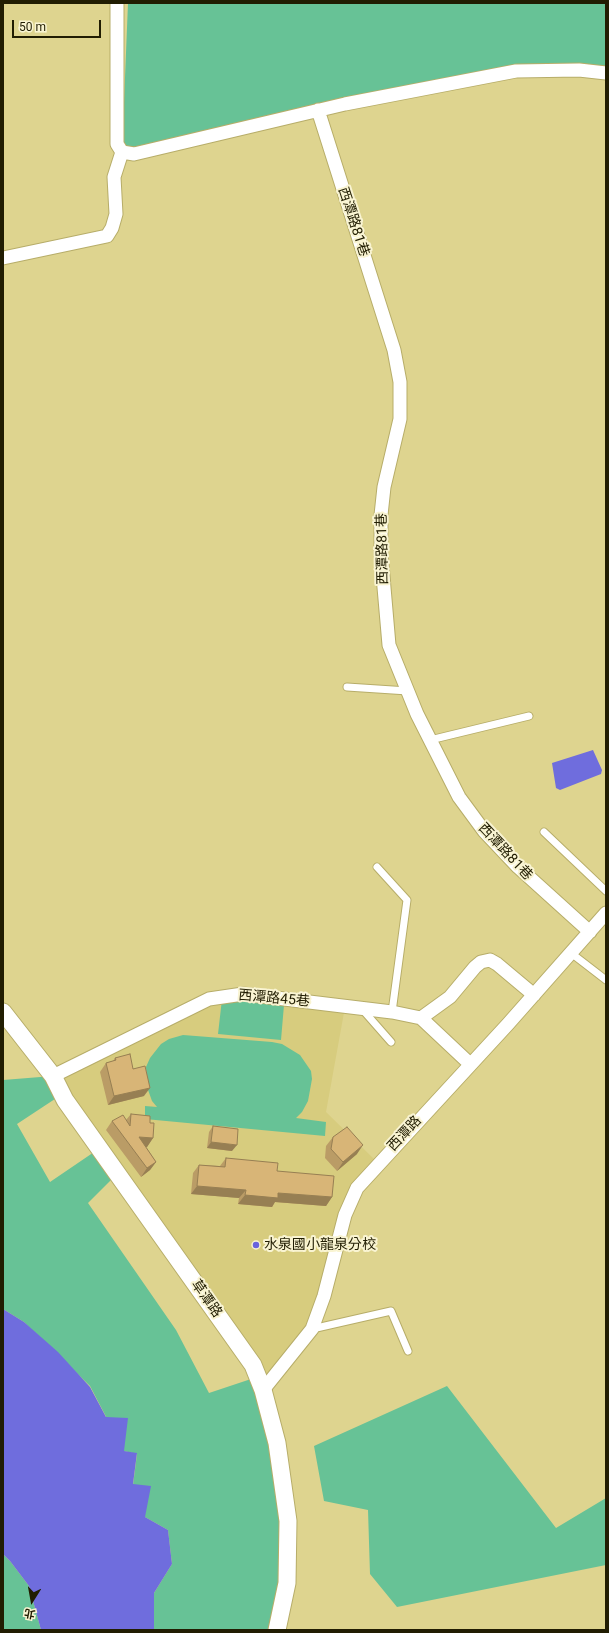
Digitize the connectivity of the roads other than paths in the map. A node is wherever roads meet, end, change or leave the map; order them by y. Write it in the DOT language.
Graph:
graph roads {
  1 [pos="117,3"];
  2 [pos="606,73"];
  3 [pos="318,110"];
  4 [pos="122,152"];
  5 [pos="3,258"];
  6 [pos="347,687"];
  7 [pos="408,691"];
  8 [pos="529,716"];
  9 [pos="430,740"];
  10 [pos="544,832"];
  11 [pos="378,867"];
  12 [pos="606,891"];
  13 [pos="606,913"];
  14 [pos="590,932"];
  15 [pos="571,953"];
  16 [pos="606,980"];
  17 [pos="534,995"];
  18 [pos="362,1008"];
  19 [pos="3,1012"];
  20 [pos="392,1012"];
  21 [pos="421,1018"];
  22 [pos="391,1042"];
  23 [pos="470,1064"];
  24 [pos="53,1076"];
  25 [pos="312,1329"];
  26 [pos="408,1351"];
  27 [pos="263,1390"];
  28 [pos="277,1630"];
  1 -- 4 [label="street"];
  2 -- 3 [label="street"];
  3 -- 4 [label="street"];
  3 -- 7 [label="street, 西潭路81巷"];
  4 -- 5 [label="street"];
  6 -- 7 [label="lane"];
  7 -- 9 [label="street, 西潭路81巷"];
  8 -- 9 [label="lane"];
  9 -- 14 [label="street, 西潭路81巷"];
  10 -- 12 [label="lane"];
  11 -- 20 [label="lane"];
  13 -- 14 [label="street, 西潭路"];
  14 -- 15 [label="street, 西潭路"];
  15 -- 16 [label="lane"];
  15 -- 17 [label="street, 西潭路"];
  17 -- 21 [label="street"];
  17 -- 23 [label="street, 西潭路"];
  18 -- 20 [label="street, 西潭路45巷"];
  18 -- 22 [label="lane"];
  18 -- 24 [label="street, 西潭路45巷"];
  19 -- 24 [label="street, 草潭路"];
  20 -- 21 [label="street, 西潭路45巷"];
  21 -- 23 [label="street"];
  23 -- 25 [label="street, 西潭路"];
  24 -- 27 [label="street, 草潭路"];
  25 -- 26 [label="lane"];
  25 -- 27 [label="street, 西潭路"];
  27 -- 28 [label="street, 草潭路"];
}
